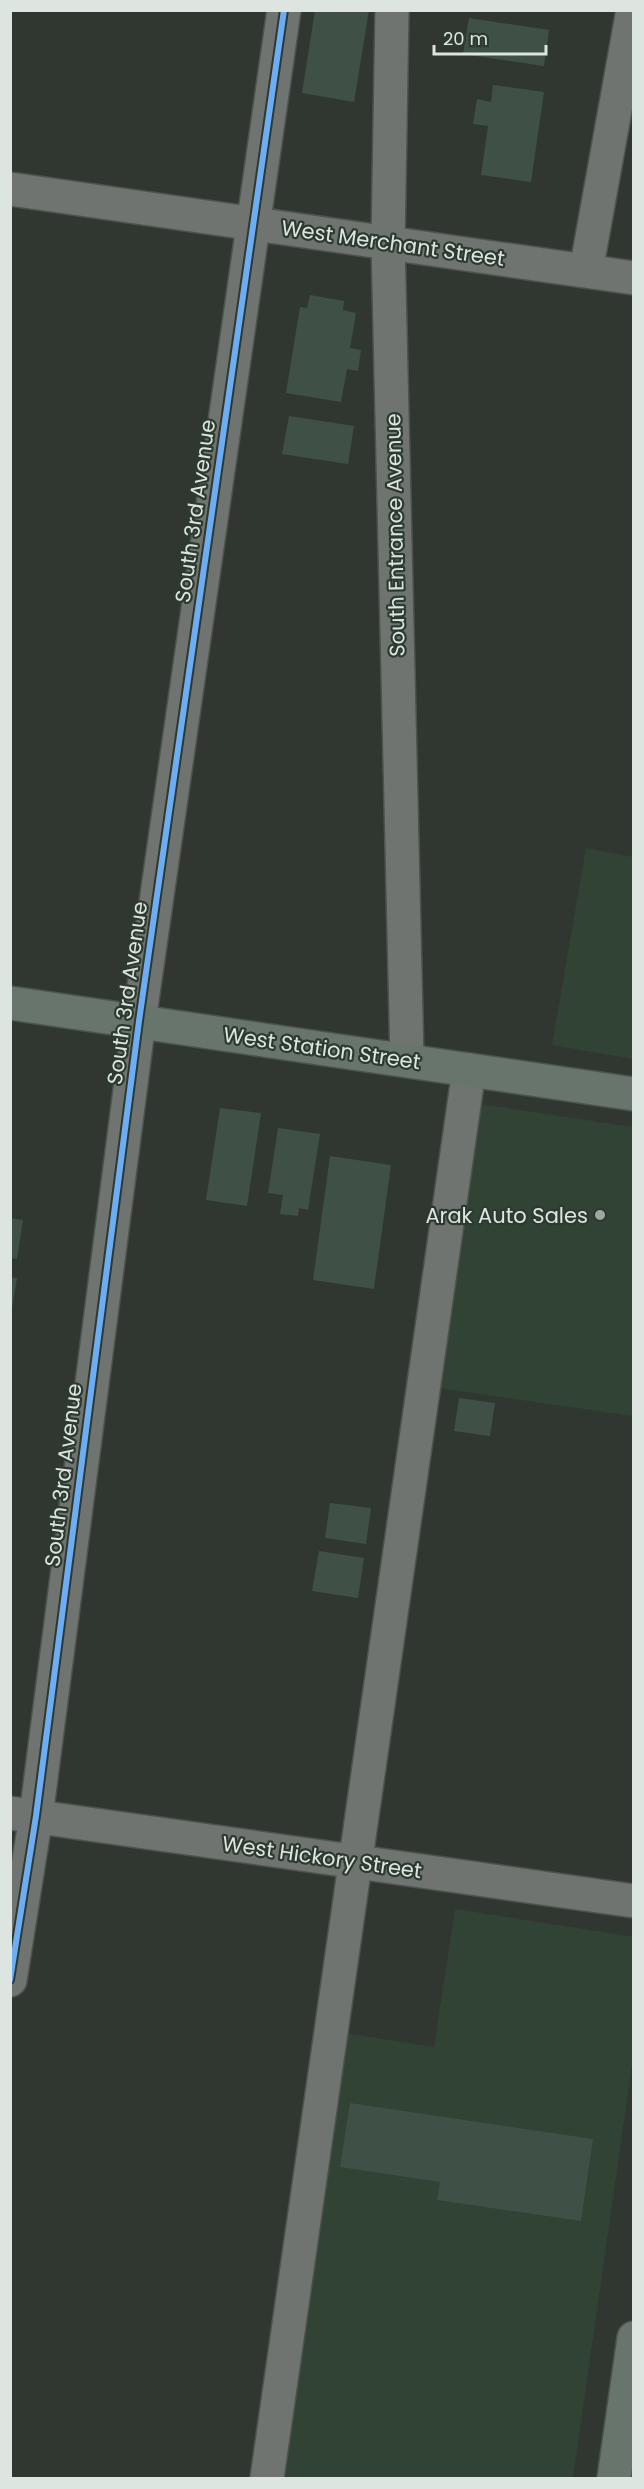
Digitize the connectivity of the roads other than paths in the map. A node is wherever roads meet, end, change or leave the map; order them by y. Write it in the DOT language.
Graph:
graph roads {
  1 [pos="284,10"];
  2 [pos="392,10"];
  3 [pos="633,10"];
  4 [pos="10,189"];
  5 [pos="252,223"];
  6 [pos="388,243"];
  7 [pos="586,271"];
  8 [pos="633,278"];
  9 [pos="10,1003"];
  10 [pos="139,1022"];
  11 [pos="407,1060"];
  12 [pos="469,1070"];
  13 [pos="633,1094"];
  14 [pos="23,1815"];
  15 [pos="356,1861"];
  16 [pos="633,1900"];
  17 [pos="10,1980"];
  18 [pos="633,2338"];
  19 [pos="267,2478"];
  20 [pos="614,2478"];
  1 -- 5 [label="street, South 3rd Avenue"];
  2 -- 6 [label="street, South Entrance Avenue"];
  3 -- 7 [label="street"];
  4 -- 5 [label="street, West Merchant Street"];
  5 -- 6 [label="street, West Merchant Street"];
  5 -- 10 [label="street, South 3rd Avenue"];
  6 -- 7 [label="street, West Merchant Street"];
  6 -- 11 [label="street, South Entrance Avenue"];
  7 -- 8 [label="street, West Merchant Street"];
  9 -- 10 [label="main road, West Station Street"];
  10 -- 11 [label="main road, West Station Street"];
  10 -- 14 [label="street, South 3rd Avenue"];
  11 -- 12 [label="main road, West Station Street"];
  12 -- 13 [label="main road, West Station Street"];
  12 -- 15 [label="street"];
  14 -- 15 [label="street, West Hickory Street"];
  14 -- 17 [label="street, South 3rd Avenue"];
  15 -- 16 [label="street, West Hickory Street"];
  15 -- 19 [label="street"];
  18 -- 20 [label="main road"];
}
